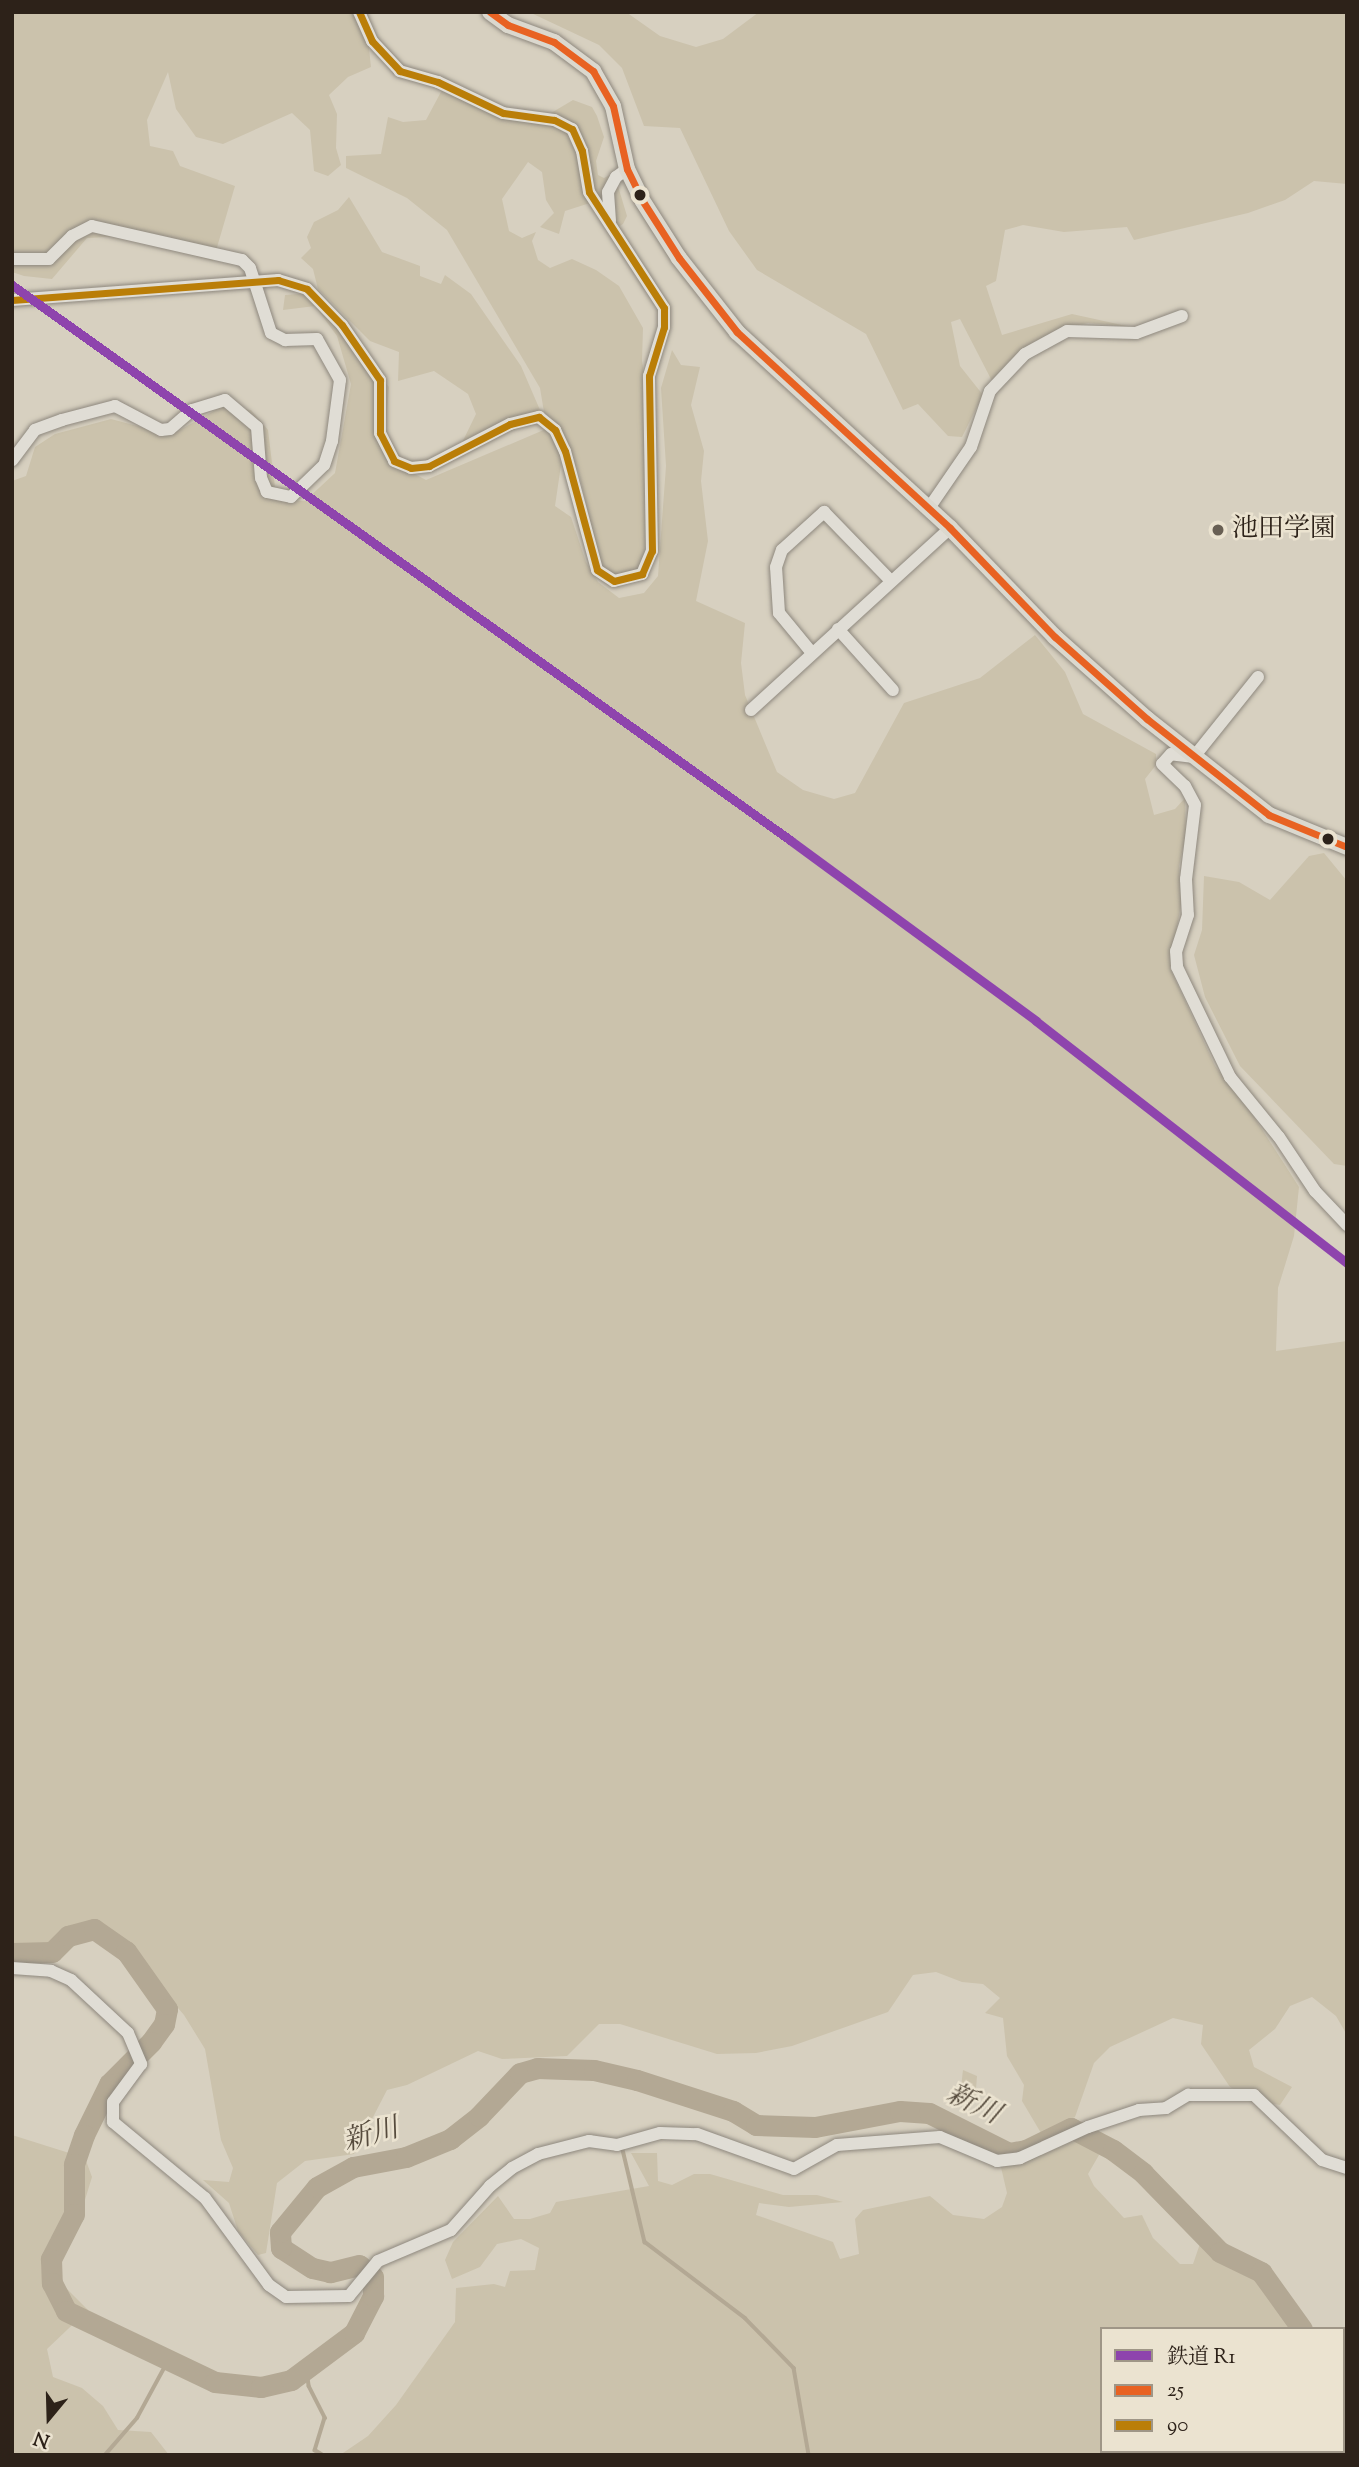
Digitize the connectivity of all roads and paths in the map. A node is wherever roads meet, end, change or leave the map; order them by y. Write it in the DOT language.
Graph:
graph roads {
  1 [pos="359,12"];
  2 [pos="490,12"];
  3 [pos="627,169"];
  4 [pos="610,221"];
  5 [pos="12,259"];
  6 [pos="255,282"];
  7 [pos="12,300"];
  8 [pos="1182,316"];
  9 [pos="12,460"];
  10 [pos="929,508"];
  11 [pos="950,528"];
  12 [pos="891,582"];
  13 [pos="838,629"];
  14 [pos="812,653"];
  15 [pos="1258,677"];
  16 [pos="893,690"];
  17 [pos="751,709"];
  18 [pos="1194,757"];
  19 [pos="1347,847"];
  20 [pos="1347,1225"];
  21 [pos="12,1968"];
  22 [pos="1347,2168"];
  1 -- 4 [label="street"];
  2 -- 3 [label="main road"];
  3 -- 4 [label="street"];
  3 -- 10 [label="main road"];
  4 -- 6 [label="street"];
  5 -- 6 [label="street"];
  6 -- 7 [label="street"];
  6 -- 9 [label="street"];
  8 -- 10 [label="street"];
  10 -- 11 [label="main road"];
  11 -- 12 [label="street"];
  11 -- 18 [label="main road"];
  12 -- 13 [label="street"];
  12 -- 14 [label="street"];
  13 -- 14 [label="street"];
  13 -- 16 [label="street"];
  14 -- 17 [label="street"];
  15 -- 18 [label="street"];
  18 -- 19 [label="main road"];
  18 -- 20 [label="street"];
  21 -- 22 [label="street"];
}
